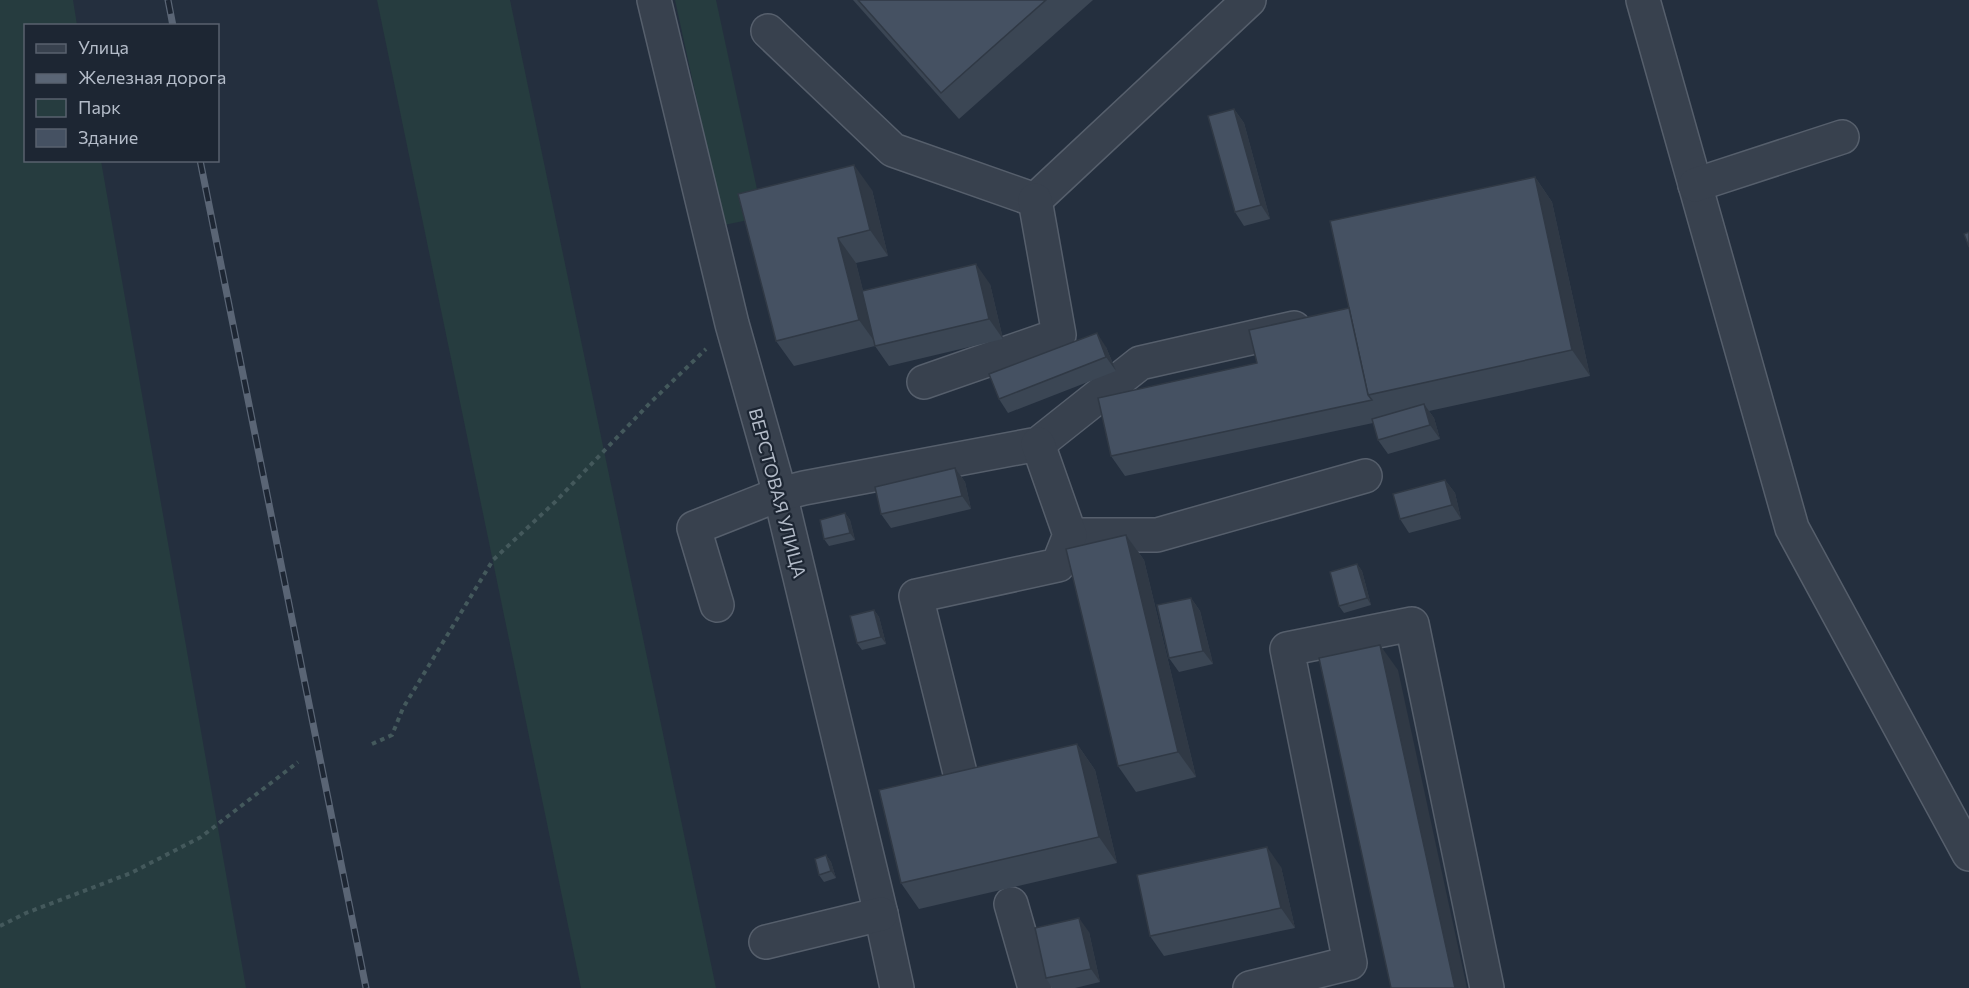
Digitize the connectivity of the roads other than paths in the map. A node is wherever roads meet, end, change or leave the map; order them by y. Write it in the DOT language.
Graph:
graph roads {
  1 [pos="654,0"];
  2 [pos="1249,0"];
  3 [pos="1643,0"];
  4 [pos="768,31"];
  5 [pos="1842,137"];
  6 [pos="1695,185"];
  7 [pos="1035,200"];
  8 [pos="1325,321"];
  9 [pos="924,382"];
  10 [pos="1038,444"];
  11 [pos="1365,477"];
  12 [pos="780,494"];
  13 [pos="1070,535"];
  14 [pos="717,604"];
  15 [pos="962,781"];
  16 [pos="1969,854"];
  17 [pos="1011,904"];
  18 [pos="881,914"];
  19 [pos="766,942"];
  20 [pos="897,988"];
  21 [pos="1035,988"];
  22 [pos="1250,988"];
  23 [pos="1486,988"];
  1 -- 12 [label="street, ВЕРСТОВАЯ УЛИЦА"];
  2 -- 7 [label="street"];
  3 -- 6 [label="street"];
  4 -- 7 [label="street"];
  5 -- 6 [label="street"];
  6 -- 16 [label="street"];
  7 -- 9 [label="street"];
  8 -- 10 [label="street"];
  10 -- 12 [label="street"];
  10 -- 13 [label="street"];
  11 -- 13 [label="street"];
  12 -- 14 [label="street"];
  12 -- 18 [label="street, ВЕРСТОВАЯ УЛИЦА"];
  13 -- 15 [label="street"];
  17 -- 21 [label="street"];
  18 -- 19 [label="street"];
  18 -- 20 [label="street, ВЕРСТОВАЯ УЛИЦА"];
  22 -- 23 [label="street"];
}
